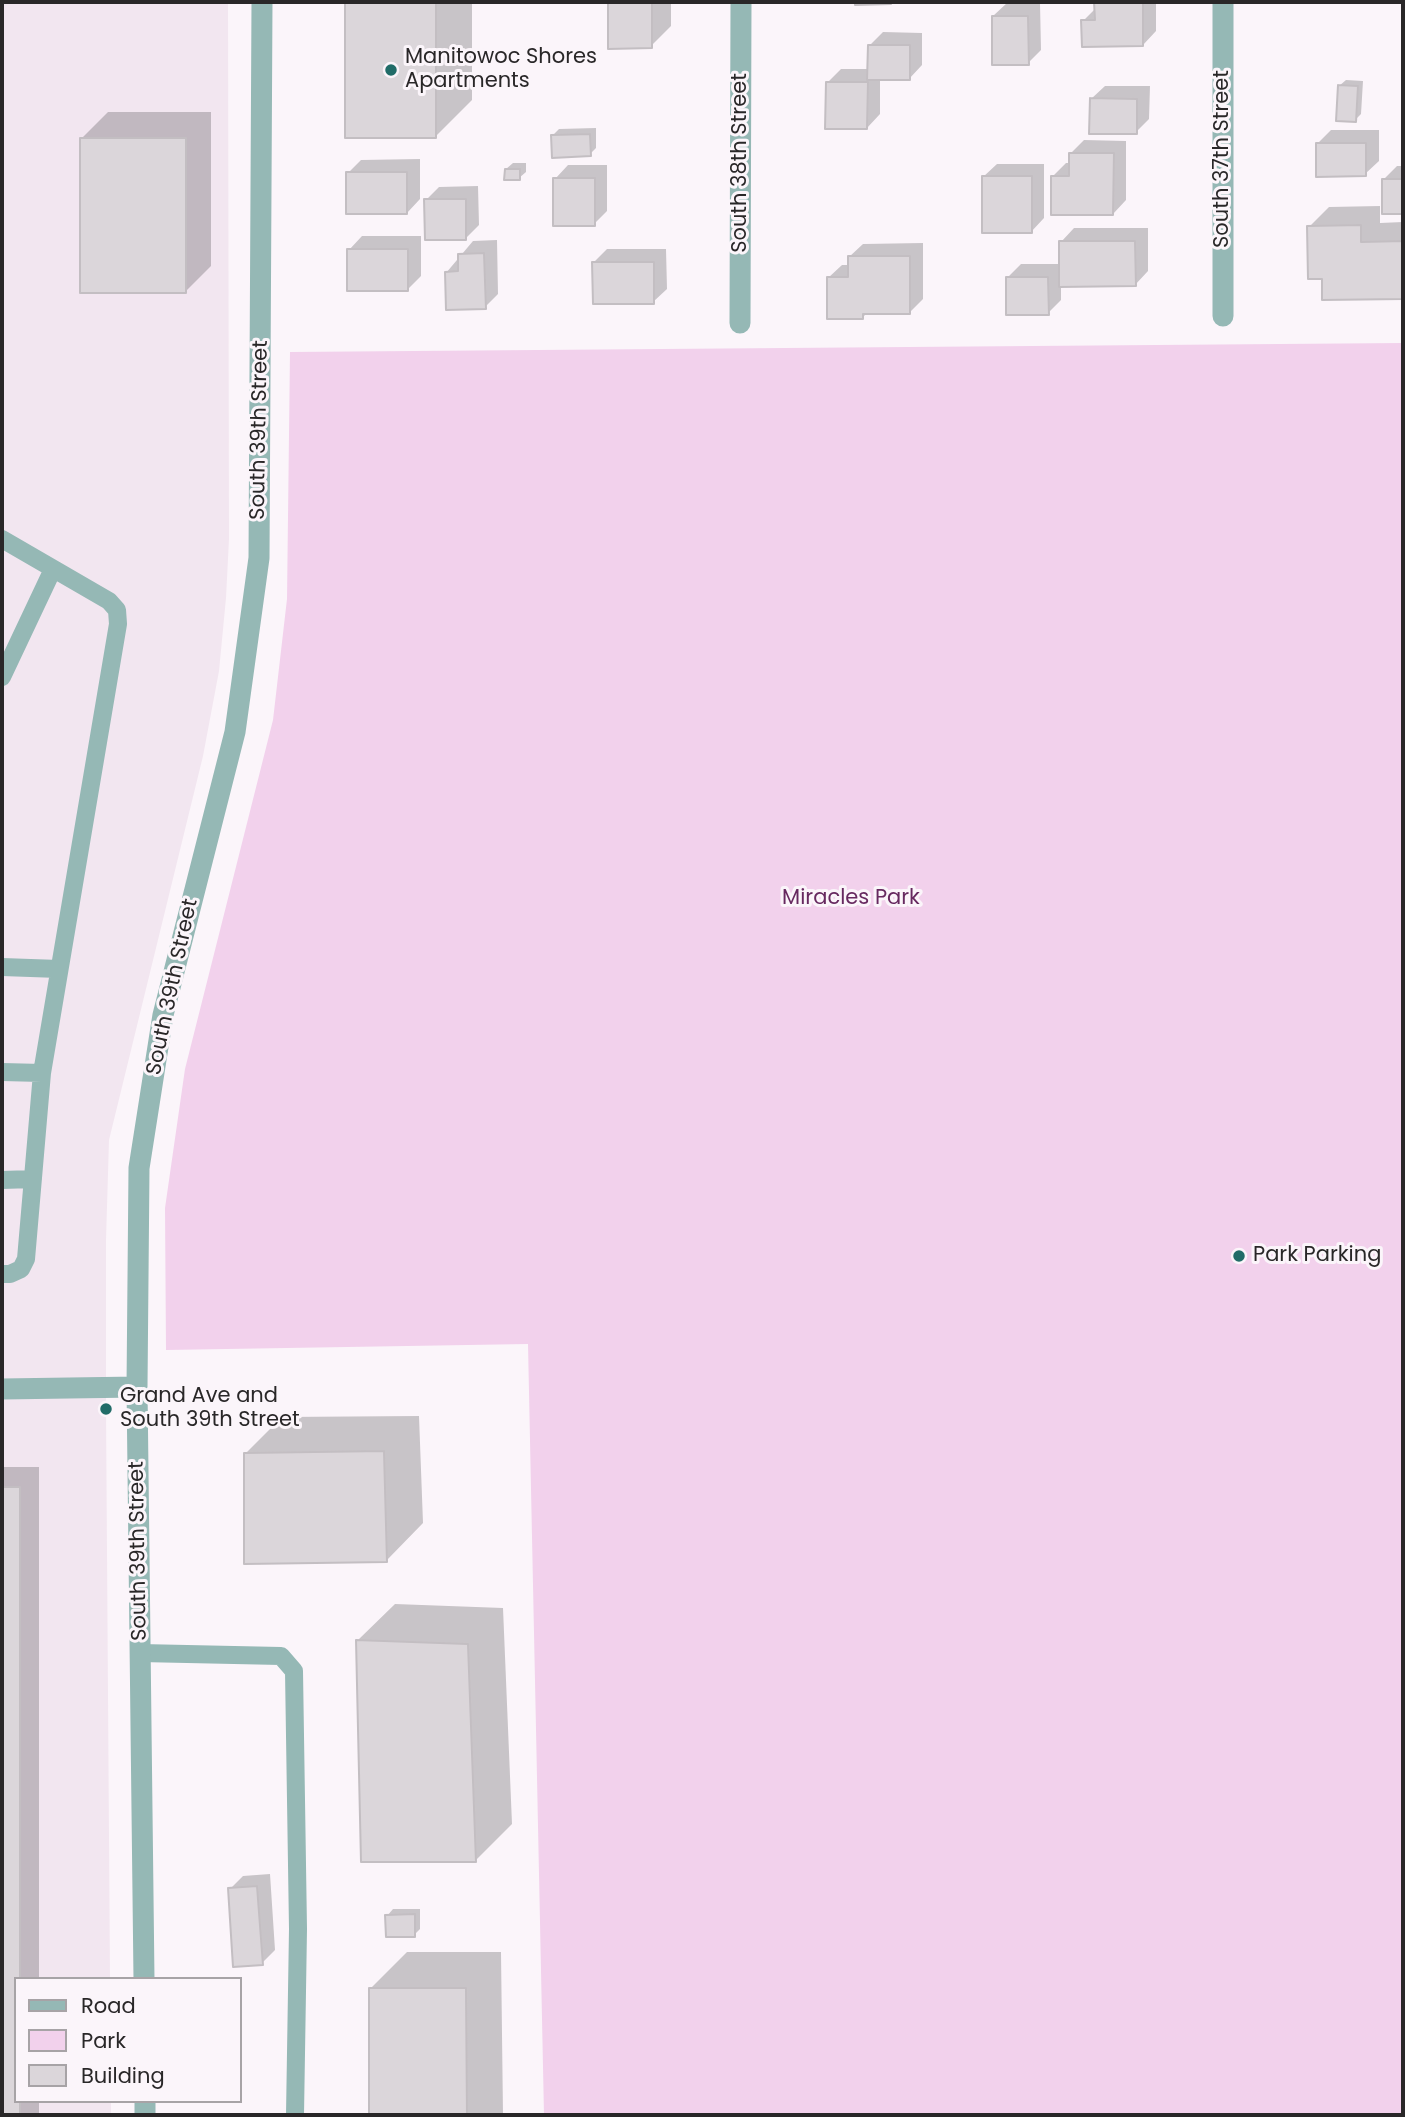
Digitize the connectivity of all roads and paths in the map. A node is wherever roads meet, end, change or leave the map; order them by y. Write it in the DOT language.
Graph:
graph roads {
  1 [pos="262,2"];
  2 [pos="741,2"];
  3 [pos="1223,2"];
  4 [pos="1223,317"];
  5 [pos="740,323"];
  6 [pos="2,539"];
  7 [pos="53,569"];
  8 [pos="2,677"];
  9 [pos="2,967"];
  10 [pos="59,969"];
  11 [pos="2,1072"];
  12 [pos="42,1073"];
  13 [pos="2,1180"];
  14 [pos="33,1180"];
  15 [pos="2,1274"];
  16 [pos="137,1387"];
  17 [pos="2,1389"];
  18 [pos="140,1653"];
  19 [pos="144,1977"];
  20 [pos="295,2115"];
  1 -- 16 [label="street, South 39th Street"];
  2 -- 5 [label="street, South 38th Street"];
  3 -- 4 [label="street, South 37th Street"];
  6 -- 7 [label="lane"];
  7 -- 8 [label="lane"];
  7 -- 10 [label="lane"];
  9 -- 10 [label="lane"];
  10 -- 12 [label="lane"];
  11 -- 12 [label="lane"];
  12 -- 14 [label="lane"];
  13 -- 14 [label="lane"];
  14 -- 15 [label="lane"];
  16 -- 17 [label="street"];
  16 -- 18 [label="street, South 39th Street"];
  18 -- 19 [label="street, South 39th Street"];
  18 -- 20 [label="lane"];
}
